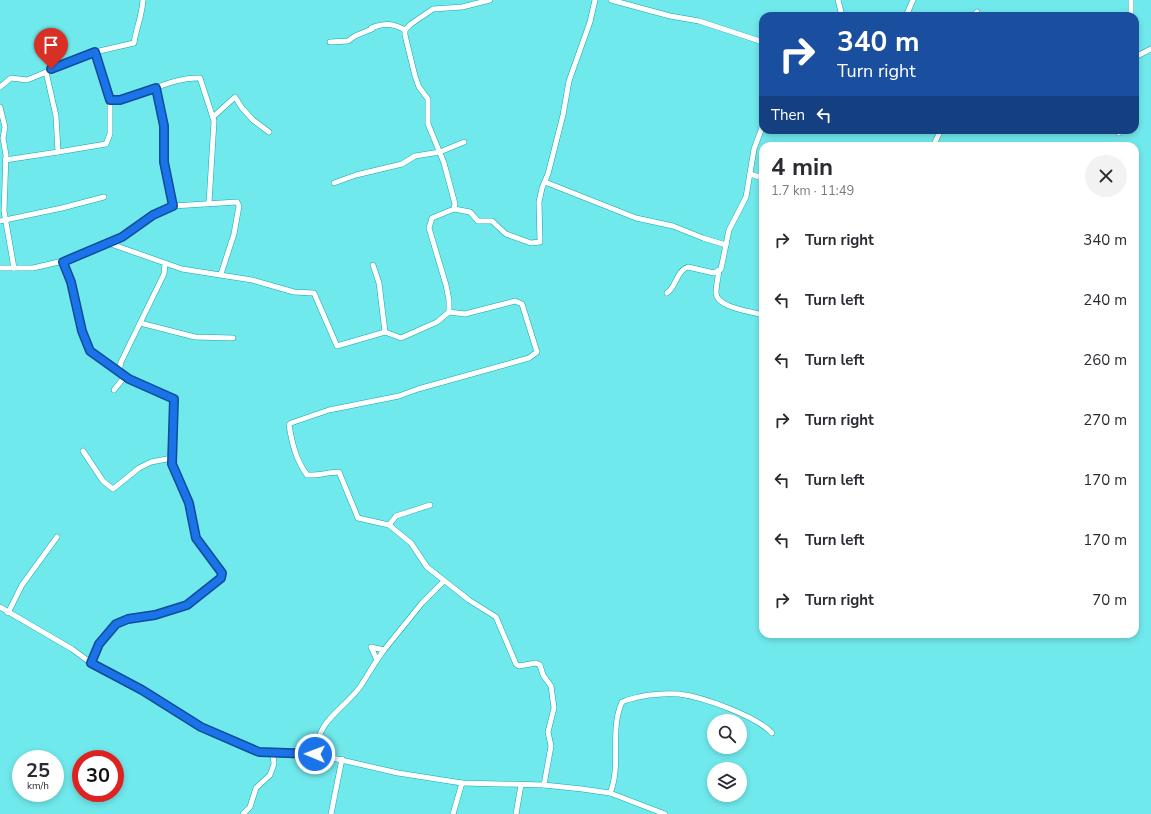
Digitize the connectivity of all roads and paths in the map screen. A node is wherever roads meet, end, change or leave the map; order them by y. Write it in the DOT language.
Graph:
graph roads {
  1 [pos="143,0"];
  2 [pos="490,0"];
  3 [pos="595,0"];
  4 [pos="611,0"];
  5 [pos="838,0"];
  6 [pos="913,0"];
  7 [pos="1131,0"];
  8 [pos="841,12"];
  9 [pos="908,12"];
  10 [pos="1132,12"];
  11 [pos="405,30"];
  12 [pos="759,41"];
  13 [pos="330,42"];
  14 [pos="1151,49"];
  15 [pos="95,52"];
  16 [pos="1139,55"];
  17 [pos="46,72"];
  18 [pos="0,87"];
  19 [pos="156,88"];
  20 [pos="110,100"];
  21 [pos="0,107"];
  22 [pos="213,117"];
  23 [pos="269,132"];
  24 [pos="760,134"];
  25 [pos="464,142"];
  26 [pos="58,152"];
  27 [pos="440,152"];
  28 [pos="0,154"];
  29 [pos="6,158"];
  30 [pos="750,174"];
  31 [pos="759,177"];
  32 [pos="544,182"];
  33 [pos="334,183"];
  34 [pos="104,197"];
  35 [pos="209,203"];
  36 [pos="173,206"];
  37 [pos="454,209"];
  38 [pos="3,220"];
  39 [pos="108,243"];
  40 [pos="726,245"];
  41 [pos="63,262"];
  42 [pos="164,264"];
  43 [pos="373,265"];
  44 [pos="0,268"];
  45 [pos="14,268"];
  46 [pos="719,271"];
  47 [pos="222,274"];
  48 [pos="667,293"];
  49 [pos="449,312"];
  50 [pos="759,314"];
  51 [pos="140,323"];
  52 [pos="385,332"];
  53 [pos="233,338"];
  54 [pos="119,372"];
  55 [pos="125,376"];
  56 [pos="114,390"];
  57 [pos="83,451"];
  58 [pos="172,458"];
  59 [pos="430,505"];
  60 [pos="389,525"];
  61 [pos="57,537"];
  62 [pos="444,582"];
  63 [pos="0,607"];
  64 [pos="8,612"];
  65 [pos="384,650"];
  66 [pos="377,660"];
  67 [pos="91,663"];
  68 [pos="772,733"];
  69 [pos="273,754"];
  70 [pos="315,754"];
  71 [pos="342,760"];
  72 [pos="462,783"];
  73 [pos="521,785"];
  74 [pos="544,785"];
  75 [pos="610,794"];
  76 [pos="243,814"];
  77 [pos="331,814"];
  78 [pos="453,814"];
  79 [pos="516,814"];
  80 [pos="665,814"];
  1 -- 15 [label="street"];
  2 -- 11 [label="street"];
  3 -- 32 [label="street"];
  4 -- 12 [label="street"];
  5 -- 8 [label="street"];
  6 -- 9 [label="street"];
  7 -- 10 [label="street"];
  11 -- 13 [label="street"];
  11 -- 27 [label="street"];
  14 -- 16 [label="street"];
  15 -- 17 [label="street"];
  15 -- 20 [label="street"];
  17 -- 18 [label="street"];
  17 -- 26 [label="street"];
  19 -- 20 [label="street"];
  19 -- 22 [label="street"];
  19 -- 36 [label="street"];
  20 -- 26 [label="street"];
  21 -- 29 [label="street"];
  22 -- 23 [label="street"];
  22 -- 35 [label="street"];
  24 -- 30 [label="street"];
  25 -- 27 [label="street"];
  26 -- 29 [label="street"];
  27 -- 33 [label="street"];
  27 -- 37 [label="street"];
  28 -- 29 [label="street"];
  29 -- 38 [label="street"];
  30 -- 31 [label="street"];
  30 -- 40 [label="street"];
  32 -- 37 [label="street"];
  32 -- 40 [label="street"];
  34 -- 38 [label="street"];
  35 -- 36 [label="street"];
  35 -- 47 [label="street"];
  36 -- 39 [label="street"];
  37 -- 49 [label="street"];
  38 -- 45 [label="street"];
  39 -- 41 [label="street"];
  39 -- 42 [label="street"];
  40 -- 46 [label="street"];
  41 -- 45 [label="street"];
  41 -- 54 [label="street"];
  42 -- 47 [label="street"];
  42 -- 51 [label="street"];
  43 -- 52 [label="street"];
  44 -- 45 [label="street"];
  46 -- 48 [label="street"];
  46 -- 50 [label="street"];
  47 -- 52 [label="street"];
  49 -- 52 [label="street"];
  49 -- 60 [label="street"];
  51 -- 53 [label="street"];
  51 -- 54 [label="street"];
  54 -- 55 [label="street"];
  55 -- 56 [label="street"];
  55 -- 58 [label="street"];
  57 -- 58 [label="street"];
  58 -- 67 [label="street"];
  59 -- 60 [label="street"];
  60 -- 62 [label="street"];
  61 -- 64 [label="street"];
  62 -- 65 [label="street"];
  62 -- 74 [label="street"];
  63 -- 64 [label="street"];
  64 -- 67 [label="street"];
  65 -- 66 [label="street"];
  65 -- 66 [label="street"];
  66 -- 70 [label="street"];
  67 -- 69 [label="street"];
  68 -- 75 [label="street"];
  69 -- 70 [label="street"];
  69 -- 76 [label="street"];
  70 -- 71 [label="street"];
  71 -- 72 [label="street"];
  71 -- 77 [label="street"];
  72 -- 73 [label="street"];
  72 -- 78 [label="street"];
  73 -- 74 [label="street"];
  73 -- 79 [label="street"];
  74 -- 75 [label="street"];
  75 -- 80 [label="street"];
}
